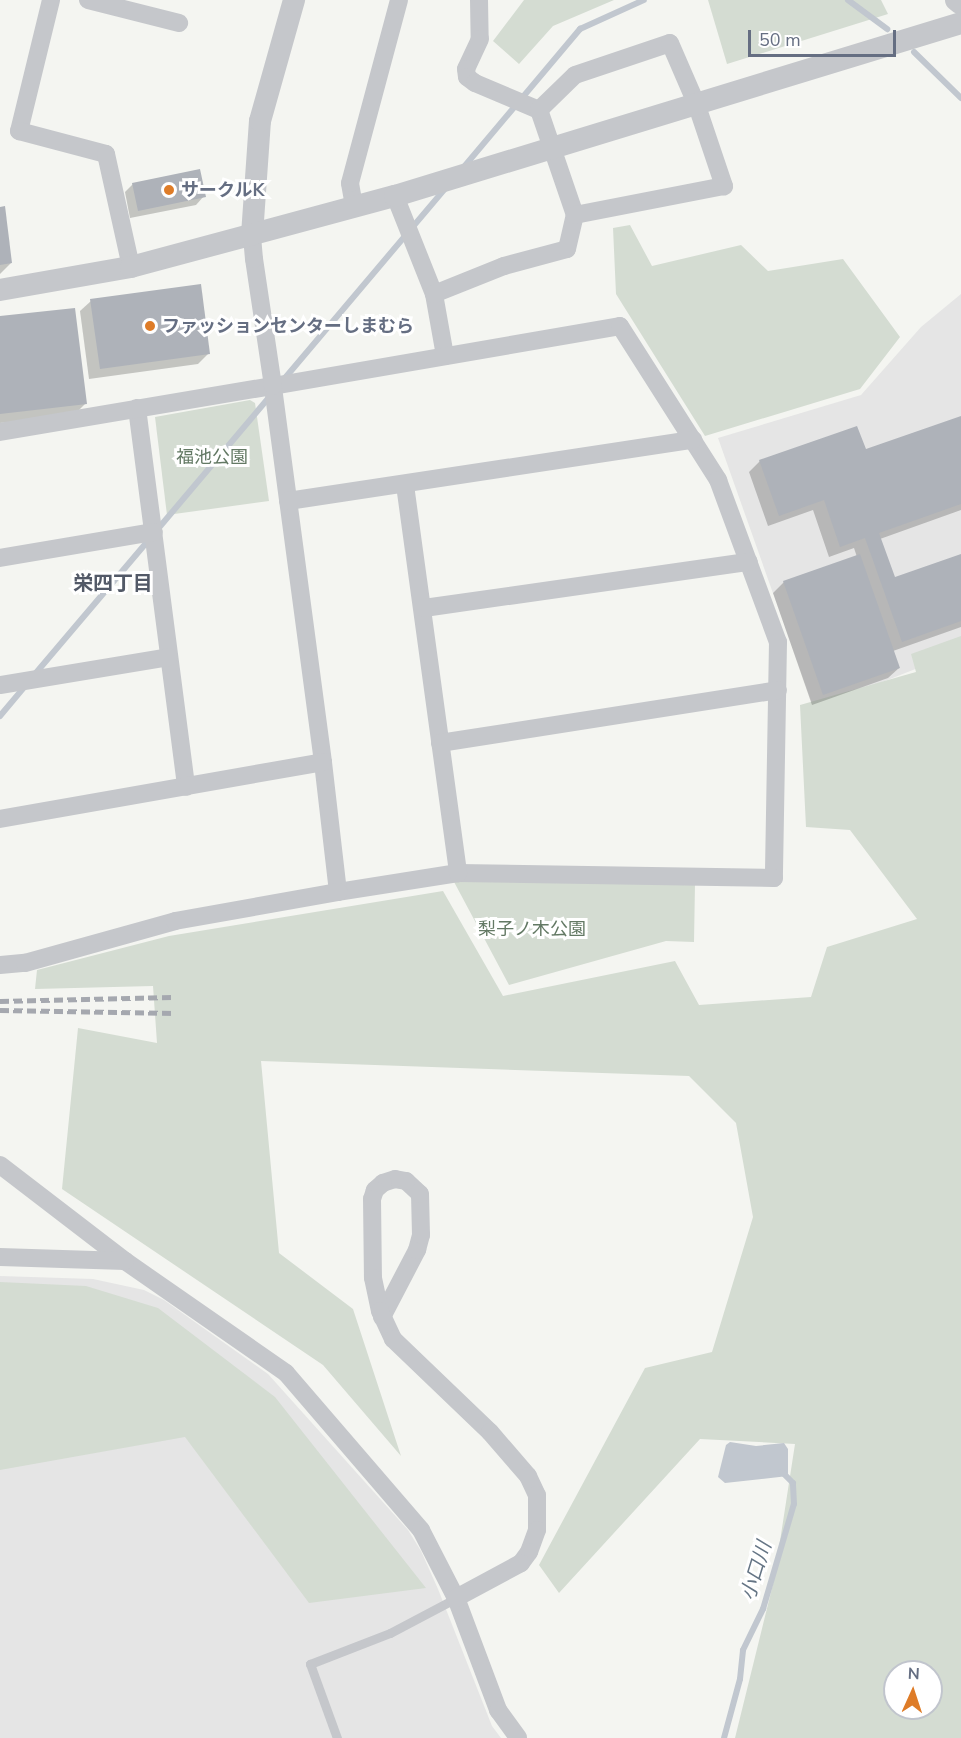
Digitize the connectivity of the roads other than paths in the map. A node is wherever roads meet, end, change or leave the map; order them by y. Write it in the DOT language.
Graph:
graph roads {
  1 [pos="51,0"];
  2 [pos="88,0"];
  3 [pos="294,0"];
  4 [pos="399,0"];
  5 [pos="479,0"];
  6 [pos="956,0"];
  7 [pos="961,4"];
  8 [pos="179,22"];
  9 [pos="961,23"];
  10 [pos="696,103"];
  11 [pos="539,110"];
  12 [pos="550,148"];
  13 [pos="395,196"];
  14 [pos="354,206"];
  15 [pos="575,215"];
  16 [pos="252,235"];
  17 [pos="132,267"];
  18 [pos="0,290"];
  19 [pos="434,294"];
  20 [pos="445,356"];
  21 [pos="273,386"];
  22 [pos="137,408"];
  23 [pos="0,432"];
  24 [pos="693,440"];
  25 [pos="405,485"];
  26 [pos="288,501"];
  27 [pos="154,532"];
  28 [pos="0,558"];
  29 [pos="749,562"];
  30 [pos="424,608"];
  31 [pos="170,657"];
  32 [pos="0,685"];
  33 [pos="778,690"];
  34 [pos="440,743"];
  35 [pos="322,762"];
  36 [pos="186,787"];
  37 [pos="0,819"];
  38 [pos="458,873"];
  39 [pos="338,892"];
  40 [pos="0,965"];
  41 [pos="0,1165"];
  42 [pos="0,1257"];
  43 [pos="125,1262"];
  44 [pos="382,1317"];
  45 [pos="456,1598"];
  46 [pos="337,1738"];
  47 [pos="518,1738"];
  1 -- 17 [label="street"];
  2 -- 8 [label="street"];
  3 -- 16 [label="street"];
  4 -- 14 [label="street"];
  5 -- 11 [label="street"];
  6 -- 7 [label="street"];
  9 -- 10 [label="street"];
  10 -- 11 [label="street"];
  10 -- 12 [label="street"];
  10 -- 15 [label="street"];
  11 -- 12 [label="street"];
  12 -- 13 [label="street"];
  12 -- 15 [label="street"];
  13 -- 14 [label="street"];
  13 -- 19 [label="street"];
  14 -- 16 [label="street"];
  15 -- 19 [label="street"];
  16 -- 17 [label="street"];
  16 -- 21 [label="street"];
  17 -- 18 [label="street"];
  19 -- 20 [label="street"];
  20 -- 21 [label="street"];
  20 -- 24 [label="street"];
  21 -- 22 [label="street"];
  21 -- 26 [label="street"];
  22 -- 23 [label="street"];
  22 -- 27 [label="street"];
  24 -- 25 [label="street"];
  24 -- 29 [label="street"];
  25 -- 26 [label="street"];
  25 -- 30 [label="street"];
  26 -- 35 [label="street"];
  27 -- 28 [label="street"];
  27 -- 31 [label="street"];
  29 -- 30 [label="street"];
  29 -- 33 [label="street"];
  30 -- 34 [label="street"];
  31 -- 32 [label="street"];
  31 -- 36 [label="street"];
  33 -- 34 [label="street"];
  33 -- 38 [label="street"];
  34 -- 38 [label="street"];
  35 -- 36 [label="street"];
  35 -- 39 [label="street"];
  36 -- 37 [label="street"];
  38 -- 39 [label="street"];
  39 -- 40 [label="street"];
  41 -- 43 [label="street"];
  42 -- 43 [label="street"];
  43 -- 45 [label="street"];
  44 -- 44 [label="street"];
  44 -- 45 [label="street"];
  45 -- 46 [label="lane"];
  45 -- 47 [label="street"];
}
